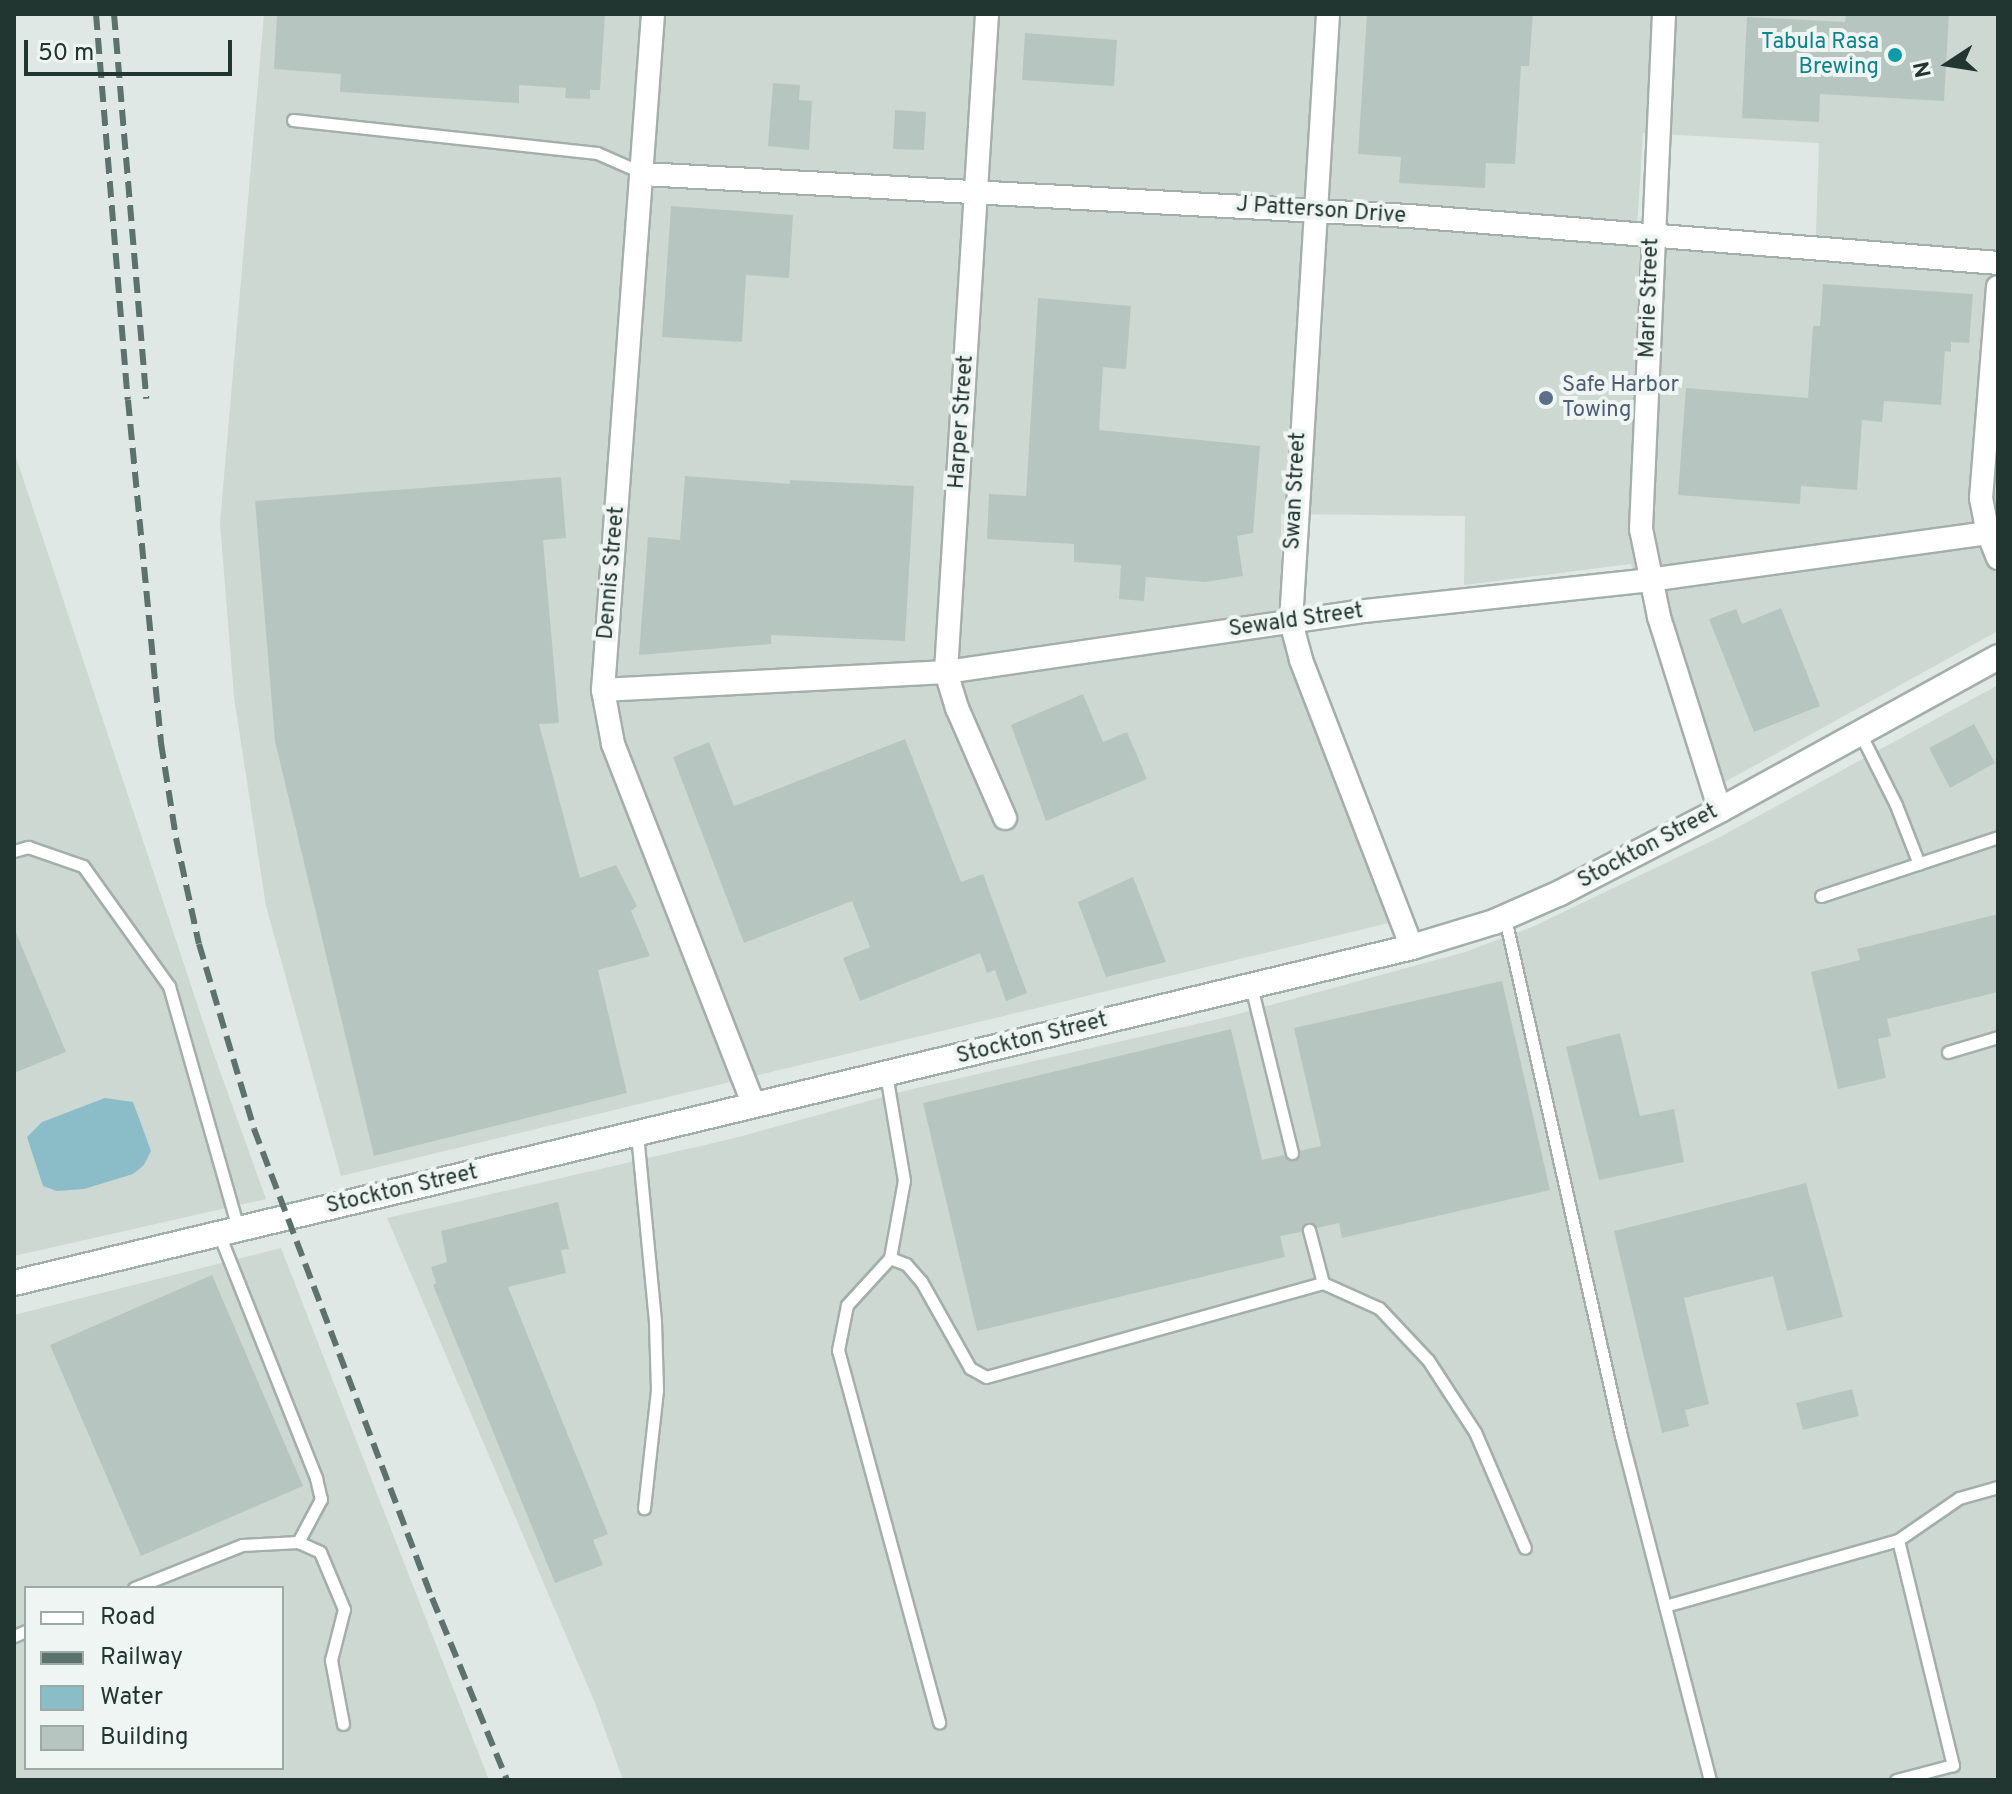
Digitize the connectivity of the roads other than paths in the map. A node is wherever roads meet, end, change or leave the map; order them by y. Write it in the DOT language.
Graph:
graph roads {
  1 [pos="653,14"];
  2 [pos="987,14"];
  3 [pos="1328,14"];
  4 [pos="1664,14"];
  5 [pos="293,120"];
  6 [pos="643,174"];
  7 [pos="976,192"];
  8 [pos="1315,211"];
  9 [pos="1653,235"];
  10 [pos="1998,263"];
  11 [pos="1998,287"];
  12 [pos="1988,533"];
  13 [pos="1998,558"];
  14 [pos="1649,580"];
  15 [pos="1291,622"];
  16 [pos="1998,657"];
  17 [pos="946,672"];
  18 [pos="603,690"];
  19 [pos="1860,733"];
  20 [pos="1720,810"];
  21 [pos="1005,818"];
  22 [pos="1998,837"];
  23 [pos="14,851"];
  24 [pos="1919,864"];
  25 [pos="1821,896"];
  26 [pos="1505,918"];
  27 [pos="1412,947"];
  28 [pos="1251,986"];
  29 [pos="1998,1037"];
  30 [pos="1948,1052"];
  31 [pos="886,1074"];
  32 [pos="754,1106"];
  33 [pos="637,1134"];
  34 [pos="1292,1153"];
  35 [pos="1309,1230"];
  36 [pos="228,1231"];
  37 [pos="890,1258"];
  38 [pos="14,1283"];
  39 [pos="1323,1283"];
  40 [pos="1998,1487"];
  41 [pos="644,1508"];
  42 [pos="1898,1540"];
  43 [pos="298,1542"];
  44 [pos="1525,1548"];
  45 [pos="139,1586"];
  46 [pos="1665,1606"];
  47 [pos="939,1723"];
  48 [pos="343,1724"];
  49 [pos="1710,1780"];
  50 [pos="1896,1780"];
  1 -- 6 [label="street, Dennis Street"];
  2 -- 7 [label="street, Harper Street"];
  3 -- 8 [label="street, Swan Street"];
  4 -- 9 [label="street, Marie Street"];
  5 -- 6 [label="lane"];
  6 -- 7 [label="street, J Patterson Drive"];
  6 -- 18 [label="street, Dennis Street"];
  7 -- 8 [label="street, J Patterson Drive"];
  7 -- 17 [label="street, Harper Street"];
  8 -- 9 [label="street, J Patterson Drive"];
  8 -- 15 [label="street, Swan Street"];
  9 -- 10 [label="street, J Patterson Drive"];
  9 -- 14 [label="street, Marie Street"];
  11 -- 12 [label="street"];
  12 -- 13 [label="street"];
  12 -- 14 [label="street, Sewald Street"];
  14 -- 15 [label="street, Sewald Street"];
  14 -- 20 [label="street, Marie Street"];
  15 -- 17 [label="street, Sewald Street"];
  15 -- 27 [label="street, Swan Street"];
  16 -- 19 [label="main road, Stockton Street"];
  17 -- 18 [label="street, Sewald Street"];
  17 -- 21 [label="street, Harper Street"];
  18 -- 32 [label="street, Dennis Street"];
  19 -- 20 [label="main road, Stockton Street"];
  19 -- 24 [label="lane"];
  20 -- 26 [label="main road, Stockton Street"];
  22 -- 24 [label="lane"];
  23 -- 36 [label="lane"];
  24 -- 25 [label="lane"];
  26 -- 27 [label="main road, Stockton Street"];
  26 -- 46 [label="lane"];
  27 -- 28 [label="main road, Stockton Street"];
  28 -- 31 [label="main road, Stockton Street"];
  28 -- 34 [label="lane"];
  29 -- 30 [label="lane"];
  31 -- 32 [label="main road, Stockton Street"];
  31 -- 37 [label="lane"];
  32 -- 33 [label="main road, Stockton Street"];
  33 -- 36 [label="main road, Stockton Street"];
  33 -- 41 [label="lane"];
  35 -- 39 [label="lane"];
  36 -- 38 [label="main road, Stockton Street"];
  36 -- 43 [label="lane"];
  37 -- 39 [label="lane"];
  37 -- 47 [label="lane"];
  39 -- 44 [label="lane"];
  40 -- 42 [label="lane"];
  42 -- 46 [label="lane"];
  42 -- 50 [label="lane"];
  43 -- 45 [label="lane"];
  43 -- 48 [label="lane"];
  46 -- 49 [label="lane"];
}
